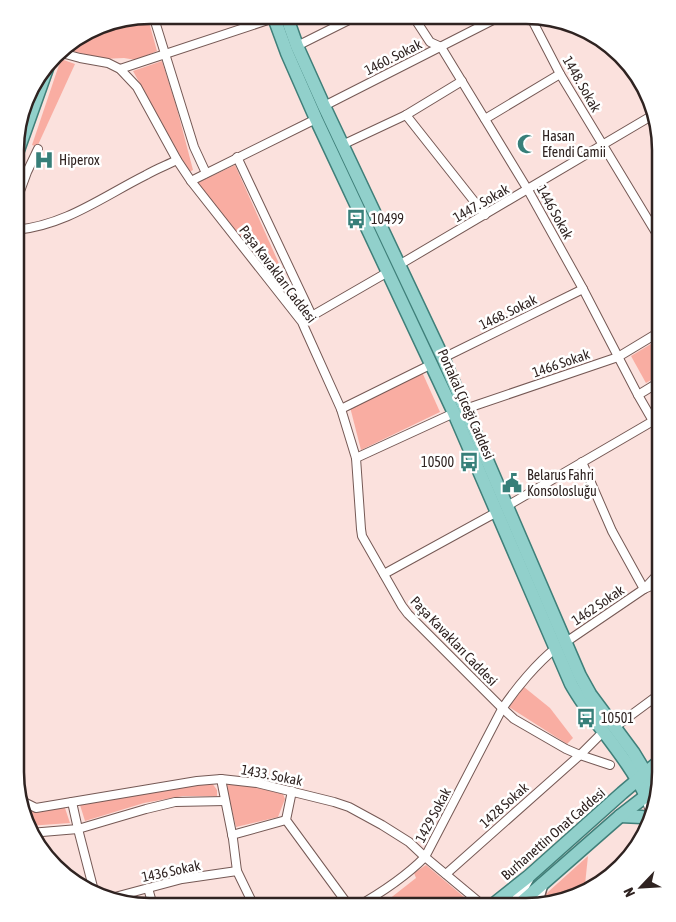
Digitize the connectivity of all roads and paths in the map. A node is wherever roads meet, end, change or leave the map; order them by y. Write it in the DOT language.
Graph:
graph roads {
  1 [pos="156,24"];
  2 [pos="254,24"];
  3 [pos="280,24"];
  4 [pos="283,24"];
  5 [pos="341,24"];
  6 [pos="418,24"];
  7 [pos="486,24"];
  8 [pos="534,24"];
  9 [pos="296,46"];
  10 [pos="441,47"];
  11 [pos="165,54"];
  12 [pos="68,55"];
  13 [pos="120,69"];
  14 [pos="560,74"];
  15 [pos="462,81"];
  16 [pos="40,89"];
  17 [pos="324,106"];
  18 [pos="406,115"];
  19 [pos="648,118"];
  20 [pos="316,119"];
  21 [pos="485,119"];
  22 [pos="26,128"];
  23 [pos="603,144"];
  24 [pos="342,145"];
  25 [pos="38,149"];
  26 [pos="237,157"];
  27 [pos="177,160"];
  28 [pos="206,173"];
  29 [pos="24,180"];
  30 [pos="191,181"];
  31 [pos="528,190"];
  32 [pos="484,215"];
  33 [pos="652,226"];
  34 [pos="24,229"];
  35 [pos="393,268"];
  36 [pos="583,289"];
  37 [pos="312,316"];
  38 [pos="302,322"];
  39 [pos="652,337"];
  40 [pos="618,357"];
  41 [pos="437,361"];
  42 [pos="652,386"];
  43 [pos="638,395"];
  44 [pos="341,409"];
  45 [pos="460,411"];
  46 [pos="652,419"];
  47 [pos="652,422"];
  48 [pos="356,458"];
  49 [pos="582,462"];
  50 [pos="502,509"];
  51 [pos="384,574"];
  52 [pos="652,580"];
  53 [pos="652,586"];
  54 [pos="644,589"];
  55 [pos="561,645"];
  56 [pos="652,699"];
  57 [pos="502,709"];
  58 [pos="609,729"];
  59 [pos="580,755"];
  60 [pos="629,757"];
  61 [pos="652,759"];
  62 [pos="610,765"];
  63 [pos="652,768"];
  64 [pos="640,778"];
  65 [pos="220,779"];
  66 [pos="651,788"];
  67 [pos="292,791"];
  68 [pos="622,793"];
  69 [pos="651,793"];
  70 [pos="225,801"];
  71 [pos="72,802"];
  72 [pos="28,805"];
  73 [pos="620,816"];
  74 [pos="644,818"];
  75 [pos="286,820"];
  76 [pos="78,829"];
  77 [pos="39,832"];
  78 [pos="232,835"];
  79 [pos="425,858"];
  80 [pos="237,871"];
  81 [pos="446,874"];
  82 [pos="529,876"];
  83 [pos="92,884"];
  84 [pos="542,884"];
  85 [pos="148,888"];
  86 [pos="122,895"];
  87 [pos="150,898"];
  88 [pos="250,898"];
  89 [pos="343,898"];
  90 [pos="370,898"];
  91 [pos="474,898"];
  92 [pos="501,898"];
  93 [pos="518,898"];
  94 [pos="527,898"];
  95 [pos="538,898"];
  1 -- 11 [label="street"];
  2 -- 11 [label="street"];
  3 -- 20 [label="main road, Portakal Çiceği Caddesi"];
  4 -- 9 [label="main road, Portakal Çiceği Caddesi"];
  5 -- 9 [label="street"];
  6 -- 10 [label="street, 1446 Sokak"];
  7 -- 10 [label="street, 1460. Sokak"];
  8 -- 14 [label="street, 1448. Sokak"];
  9 -- 17 [label="main road, Portakal Çiceği Caddesi"];
  10 -- 15 [label="street, 1446 Sokak"];
  10 -- 17 [label="street, 1460. Sokak"];
  11 -- 13 [label="street"];
  11 -- 28 [label="street"];
  12 -- 13 [label="street, Paşa Kavakları Caddesi"];
  13 -- 27 [label="street, Paşa Kavakları Caddesi"];
  14 -- 21 [label="street"];
  14 -- 23 [label="street, 1448. Sokak"];
  15 -- 18 [label="street"];
  15 -- 21 [label="street, 1446 Sokak"];
  16 -- 22 [label="main road"];
  17 -- 24 [label="main road, Portakal Çiceği Caddesi"];
  18 -- 24 [label="street"];
  18 -- 32 [label="street"];
  19 -- 23 [label="street, 1447. Sokak"];
  20 -- 26 [label="street"];
  20 -- 35 [label="main road, Portakal Çiceği Caddesi"];
  21 -- 31 [label="street, 1446 Sokak"];
  23 -- 31 [label="street, 1447. Sokak"];
  23 -- 33 [label="street, 1448. Sokak"];
  24 -- 35 [label="main road, Portakal Çiceği Caddesi"];
  25 -- 29 [label="street"];
  26 -- 28 [label="street"];
  26 -- 37 [label="street"];
  27 -- 30 [label="street, Paşa Kavakları Caddesi"];
  27 -- 34 [label="street"];
  28 -- 30 [label="street"];
  30 -- 38 [label="street, Paşa Kavakları Caddesi"];
  31 -- 32 [label="street, 1447. Sokak"];
  31 -- 36 [label="street, 1446 Sokak"];
  32 -- 35 [label="street, 1447. Sokak"];
  35 -- 37 [label="street, 1447. Sokak"];
  35 -- 41 [label="main road, Portakal Çiceği Caddesi"];
  36 -- 40 [label="street, 1446 Sokak"];
  36 -- 41 [label="street, 1468. Sokak"];
  37 -- 38 [label="street, 1447. Sokak"];
  38 -- 44 [label="street, Paşa Kavakları Caddesi"];
  39 -- 40 [label="street, 1466 Sokak"];
  40 -- 43 [label="street, 1446 Sokak"];
  40 -- 45 [label="street, 1466 Sokak"];
  41 -- 44 [label="street, 1468. Sokak"];
  41 -- 45 [label="main road, Portakal Çiceği Caddesi"];
  42 -- 43 [label="street"];
  43 -- 46 [label="street, 1446 Sokak"];
  44 -- 48 [label="street, Paşa Kavakları Caddesi"];
  45 -- 48 [label="street, 1466 Sokak"];
  45 -- 50 [label="main road, Portakal Çiceği Caddesi"];
  47 -- 49 [label="street"];
  48 -- 51 [label="street, Paşa Kavakları Caddesi"];
  49 -- 50 [label="street"];
  49 -- 54 [label="street"];
  50 -- 51 [label="street"];
  50 -- 55 [label="main road, Portakal Çiceği Caddesi"];
  51 -- 57 [label="street, Paşa Kavakları Caddesi"];
  52 -- 54 [label="street, 1462 Sokak"];
  53 -- 54 [label="street, 1462 Sokak"];
  54 -- 55 [label="street, 1462 Sokak"];
  55 -- 57 [label="street, 1462 Sokak"];
  55 -- 58 [label="main road, Portakal Çiceği Caddesi"];
  56 -- 58 [label="street, 1428 Sokak"];
  57 -- 59 [label="street, Paşa Kavakları Caddesi"];
  57 -- 79 [label="street, 1429 Sokak"];
  58 -- 59 [label="street, 1428 Sokak"];
  58 -- 60 [label="main road, Portakal Çiceği Caddesi"];
  59 -- 62 [label="street, Paşa Kavakları Caddesi"];
  59 -- 81 [label="street, 1428 Sokak"];
  60 -- 61 [label="main road"];
  60 -- 64 [label="main road, Portakal Çiceği Caddesi"];
  60 -- 68 [label="main road"];
  63 -- 64 [label="main road, Burhanettin Onat Caddesi"];
  64 -- 66 [label="main road, Portakal Çiceği Caddesi"];
  64 -- 68 [label="main road, Burhanettin Onat Caddesi"];
  65 -- 67 [label="street, 1433. Sokak"];
  65 -- 70 [label="street"];
  65 -- 71 [label="street, 1433. Sokak"];
  67 -- 75 [label="street"];
  67 -- 79 [label="street, 1433. Sokak"];
  68 -- 82 [label="main road, Burhanettin Onat Caddesi"];
  69 -- 73 [label="main road"];
  70 -- 76 [label="street"];
  70 -- 78 [label="street"];
  71 -- 72 [label="street, 1433. Sokak"];
  71 -- 76 [label="street"];
  73 -- 74 [label="main road"];
  73 -- 84 [label="main road"];
  75 -- 78 [label="street"];
  75 -- 89 [label="street"];
  76 -- 77 [label="street"];
  76 -- 83 [label="street"];
  78 -- 80 [label="street"];
  79 -- 81 [label="street, 1433. Sokak"];
  79 -- 90 [label="street, 1429 Sokak"];
  80 -- 85 [label="street, 1436 Sokak"];
  80 -- 88 [label="street"];
  81 -- 91 [label="street, 1433. Sokak"];
  82 -- 92 [label="main road, Burhanettin Onat Caddesi"];
  82 -- 93 [label="main road"];
  84 -- 94 [label="main road"];
  84 -- 95 [label="main road"];
  85 -- 86 [label="street, 1436 Sokak"];
  85 -- 87 [label="street"];
}
